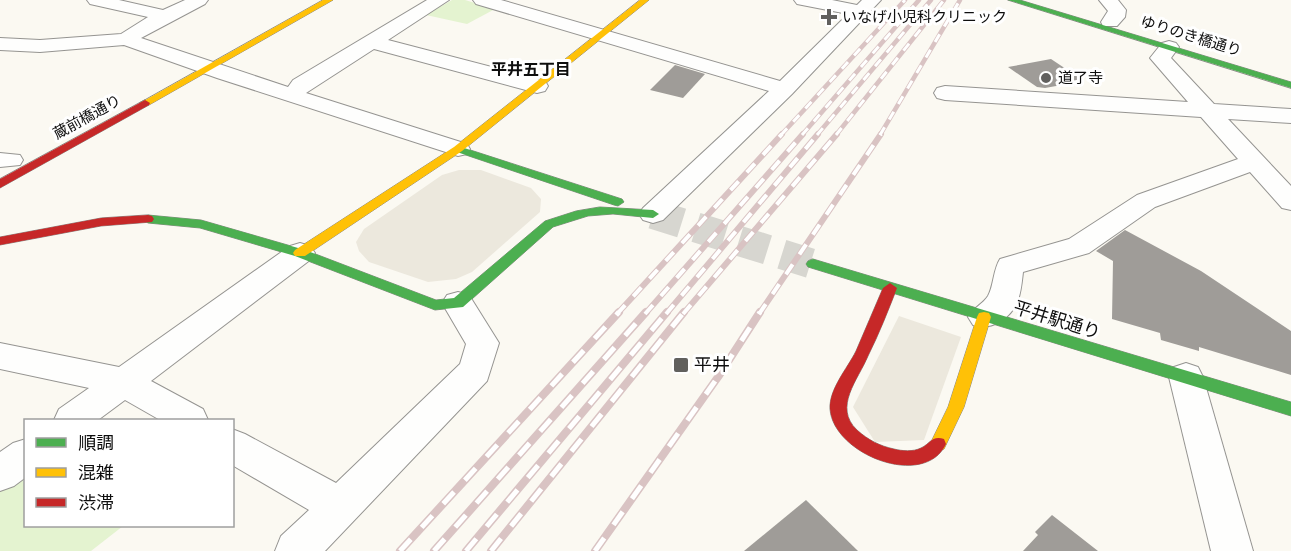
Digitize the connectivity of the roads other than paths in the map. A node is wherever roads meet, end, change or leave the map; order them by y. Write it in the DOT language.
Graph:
graph roads {
  1 [pos="96,0"];
  2 [pos="199,0"];
  3 [pos="304,0"];
  4 [pos="329,0"];
  5 [pos="440,0"];
  6 [pos="482,0"];
  7 [pos="645,0"];
  8 [pos="803,0"];
  9 [pos="1012,0"];
  10 [pos="1035,0"];
  11 [pos="1108,0"];
  12 [pos="866,6"];
  13 [pos="165,16"];
  14 [pos="1110,22"];
  15 [pos="602,36"];
  16 [pos="126,39"];
  17 [pos="372,42"];
  18 [pos="0,44"];
  19 [pos="1169,47"];
  20 [pos="196,70"];
  21 [pos="1291,78"];
  22 [pos="1291,85"];
  23 [pos="537,86"];
  24 [pos="784,89"];
  25 [pos="945,93"];
  26 [pos="294,94"];
  27 [pos="126,97"];
  28 [pos="1208,111"];
  29 [pos="1291,116"];
  30 [pos="458,149"];
  31 [pos="1254,162"];
  32 [pos="543,176"];
  33 [pos="0,184"];
  34 [pos="1291,202"];
  35 [pos="653,214"];
  36 [pos="549,224"];
  37 [pos="0,241"];
  38 [pos="300,253"];
  39 [pos="813,264"];
  40 [pos="890,288"];
  41 [pos="458,303"];
  42 [pos="984,317"];
  43 [pos="0,356"];
  44 [pos="1186,377"];
  45 [pos="123,382"];
  46 [pos="1291,409"];
  47 [pos="73,419"];
  48 [pos="188,419"];
  49 [pos="234,446"];
  50 [pos="24,456"];
  51 [pos="0,474"];
  52 [pos="341,507"];
  53 [pos="296,551"];
  54 [pos="1232,551"];
  1 -- 13 [label="street"];
  2 -- 13 [label="street"];
  3 -- 20 [label="street"];
  4 -- 20 [label="street"];
  5 -- 17 [label="street"];
  6 -- 15 [label="street"];
  7 -- 15 [label="street"];
  8 -- 12 [label="street"];
  9 -- 19 [label="street, ゆりのき橋通り"];
  10 -- 14 [label="street, ゆりのき橋通り"];
  11 -- 14 [label="street"];
  12 -- 24 [label="street"];
  13 -- 16 [label="street"];
  14 -- 21 [label="street, ゆりのき橋通り"];
  15 -- 23 [label="street"];
  15 -- 24 [label="street"];
  16 -- 18 [label="street"];
  16 -- 20 [label="street"];
  17 -- 23 [label="street"];
  17 -- 26 [label="street"];
  19 -- 22 [label="street, ゆりのき橋通り"];
  19 -- 28 [label="street"];
  20 -- 26 [label="street"];
  20 -- 27 [label="street, 蔵前橋通り"];
  20 -- 33 [label="street, 蔵前橋通り"];
  23 -- 30 [label="street"];
  24 -- 35 [label="street"];
  25 -- 28 [label="street"];
  26 -- 30 [label="street"];
  28 -- 29 [label="street"];
  28 -- 31 [label="street"];
  30 -- 32 [label="street"];
  30 -- 38 [label="street"];
  31 -- 34 [label="street"];
  31 -- 42 [label="street"];
  32 -- 35 [label="street"];
  32 -- 36 [label="street"];
  35 -- 36 [label="street"];
  36 -- 41 [label="street"];
  37 -- 38 [label="street"];
  38 -- 41 [label="street"];
  38 -- 45 [label="street"];
  39 -- 40 [label="street, 平井駅通り"];
  40 -- 42 [label="street, 平井駅通り"];
  40 -- 42 [label="street"];
  41 -- 52 [label="street"];
  42 -- 44 [label="street, 平井駅通り"];
  43 -- 45 [label="street"];
  44 -- 46 [label="street, 平井駅通り"];
  44 -- 54 [label="street"];
  45 -- 47 [label="street"];
  45 -- 48 [label="street"];
  49 -- 52 [label="street"];
  50 -- 51 [label="street"];
  52 -- 53 [label="street"];
}
